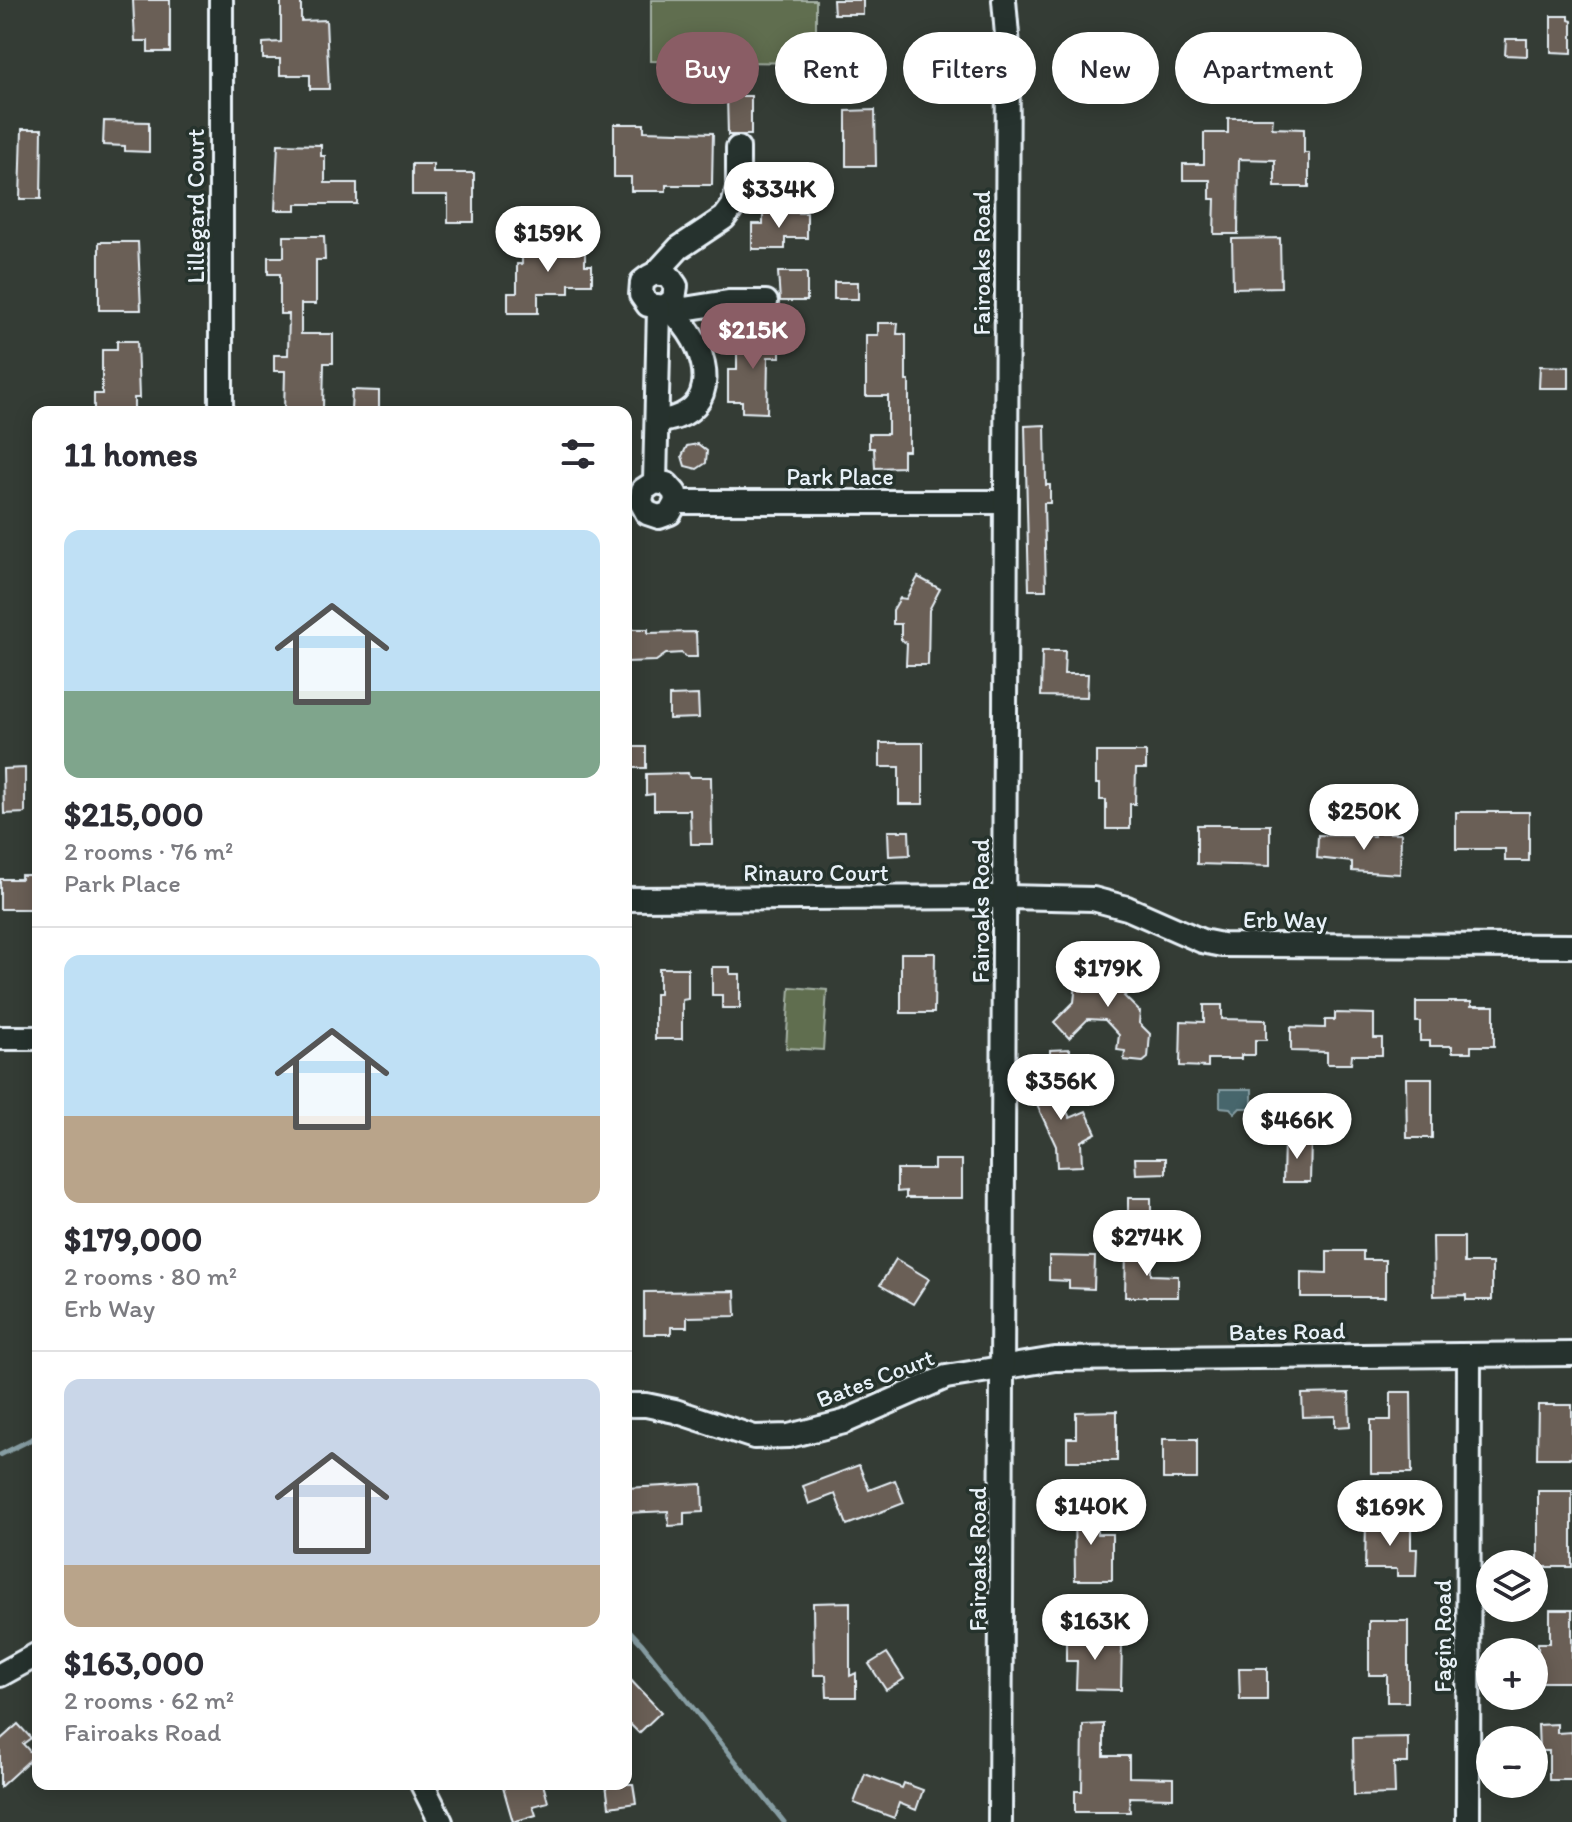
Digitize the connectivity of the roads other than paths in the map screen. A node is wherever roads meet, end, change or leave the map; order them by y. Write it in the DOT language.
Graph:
graph roads {
  1 [pos="221,0"];
  2 [pos="1004,0"];
  3 [pos="738,148"];
  4 [pos="766,302"];
  5 [pos="666,305"];
  6 [pos="221,406"];
  7 [pos="657,421"];
  8 [pos="655,482"];
  9 [pos="676,502"];
  10 [pos="1005,502"];
  11 [pos="1006,897"];
  12 [pos="632,899"];
  13 [pos="1572,946"];
  14 [pos="0,1038"];
  15 [pos="32,1038"];
  16 [pos="1572,1354"];
  17 [pos="1469,1355"];
  18 [pos="1004,1366"];
  19 [pos="632,1405"];
  20 [pos="32,1657"];
  21 [pos="0,1675"];
  22 [pos="425,1790"];
  23 [pos="441,1822"];
  24 [pos="1000,1822"];
  25 [pos="1468,1822"];
  1 -- 6 [label="street, Lillegard Court"];
  2 -- 10 [label="street, Fairoaks Road"];
  3 -- 5 [label="street, Park Place"];
  4 -- 5 [label="street"];
  5 -- 7 [label="street, Park Place"];
  5 -- 7 [label="street"];
  7 -- 8 [label="street, Park Place"];
  8 -- 9 [label="street"];
  8 -- 9 [label="street, Park Place"];
  9 -- 10 [label="street, Park Place"];
  10 -- 11 [label="street, Fairoaks Road"];
  11 -- 12 [label="street, Rinauro Court"];
  11 -- 13 [label="street, Erb Way"];
  11 -- 18 [label="street, Fairoaks Road"];
  14 -- 15 [label="street"];
  16 -- 17 [label="street, Bates Road"];
  17 -- 18 [label="street, Bates Road"];
  17 -- 25 [label="street, Fagin Road"];
  18 -- 19 [label="street, Bates Court"];
  18 -- 24 [label="street, Fairoaks Road"];
  20 -- 21 [label="street"];
  22 -- 23 [label="street"];
}
